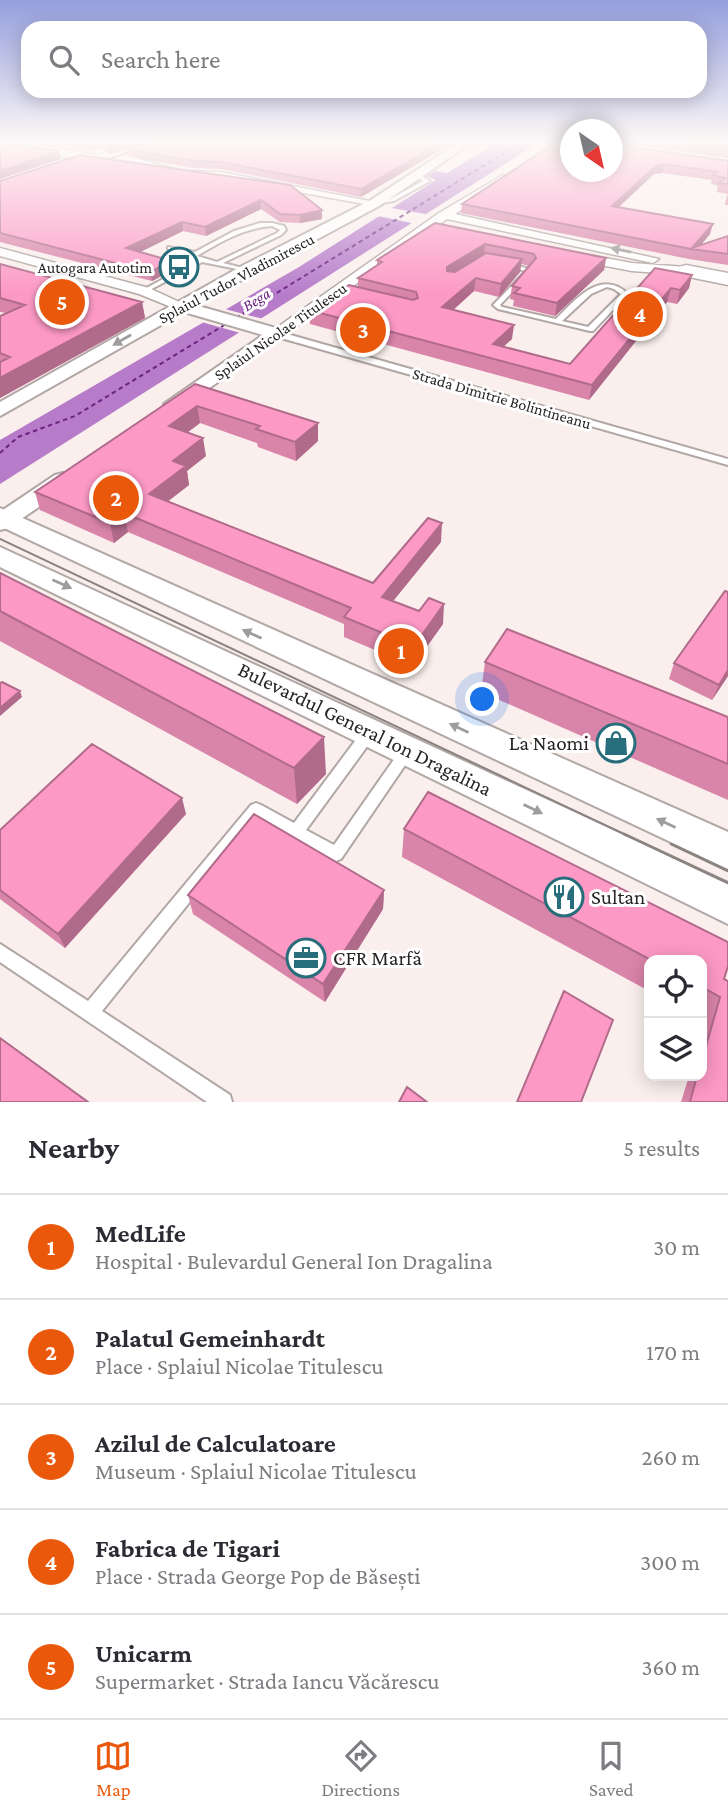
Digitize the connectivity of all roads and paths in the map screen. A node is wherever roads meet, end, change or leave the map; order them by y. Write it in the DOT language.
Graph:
graph roads {
  1 [pos="251,192"];
  2 [pos="317,192"];
  3 [pos="390,192"];
  4 [pos="479,192"];
  5 [pos="281,199"];
  6 [pos="375,203"];
  7 [pos="335,210"];
  8 [pos="356,214"];
  9 [pos="443,215"];
  10 [pos="425,227"];
  11 [pos="446,231"];
  12 [pos="170,248"];
  13 [pos="0,252"];
  14 [pos="549,252"];
  15 [pos="199,257"];
  16 [pos="498,263"];
  17 [pos="0,264"];
  18 [pos="219,264"];
  19 [pos="245,270"];
  20 [pos="687,271"];
  21 [pos="728,279"];
  22 [pos="144,291"];
  23 [pos="188,308"];
  24 [pos="557,322"];
  25 [pos="271,332"];
  26 [pos="0,410"];
  27 [pos="157,416"];
  28 [pos="728,462"];
  29 [pos="84,466"];
  30 [pos="2,519"];
  31 [pos="0,556"];
  32 [pos="370,731"];
  33 [pos="409,750"];
  34 [pos="296,832"];
  35 [pos="728,851"];
  36 [pos="728,904"];
  37 [pos="0,951"];
  38 [pos="90,1012"];
  39 [pos="223,1102"];
  1 -- 5 [label="street"];
  2 -- 6 [label="street"];
  3 -- 6 [label="street, Splaiul Tudor Vladimirescu"];
  4 -- 9 [label="street, Splaiul Nicolae Titulescu"];
  6 -- 8 [label="street, Splaiul Tudor Vladimirescu"];
  7 -- 8 [label="street"];
  8 -- 19 [label="street, Splaiul Tudor Vladimirescu"];
  9 -- 10 [label="street, Splaiul Nicolae Titulescu"];
  20 -- 9 [label="street, one-way"];
  10 -- 11 [label="street"];
  10 -- 25 [label="street, Splaiul Nicolae Titulescu"];
  12 -- 15 [label="lane"];
  13 -- 22 [label="street"];
  14 -- 20 [label="street"];
  15 -- 18 [label="lane"];
  15 -- 18 [label="lane"];
  15 -- 22 [label="lane"];
  16 -- 24 [label="lane"];
  17 -- 23 [label="street"];
  18 -- 19 [label="lane"];
  19 -- 23 [label="street, Splaiul Tudor Vladimirescu"];
  20 -- 21 [label="main road"];
  22 -- 23 [label="street"];
  23 -- 25 [label="street"];
  23 -- 26 [label="street, Splaiul Tudor Vladimirescu, one-way"];
  24 -- 24 [label="lane"];
  25 -- 27 [label="street, Splaiul Nicolae Titulescu"];
  25 -- 28 [label="lane, Strada Dimitrie Bolintineanu"];
  29 -- 30 [label="street"];
  35 -- 30 [label="main road, Bulevardul General Ion Dragalina, one-way"];
  31 -- 32 [label="main road, Bulevardul General Ion Dragalina, one-way"];
  32 -- 33 [label="main road, Bulevardul General Ion Dragalina"];
  32 -- 34 [label="lane"];
  33 -- 34 [label="lane"];
  33 -- 36 [label="main road, Bulevardul General Ion Dragalina, one-way"];
  34 -- 38 [label="lane"];
  37 -- 38 [label="lane"];
  38 -- 39 [label="lane"];
}
